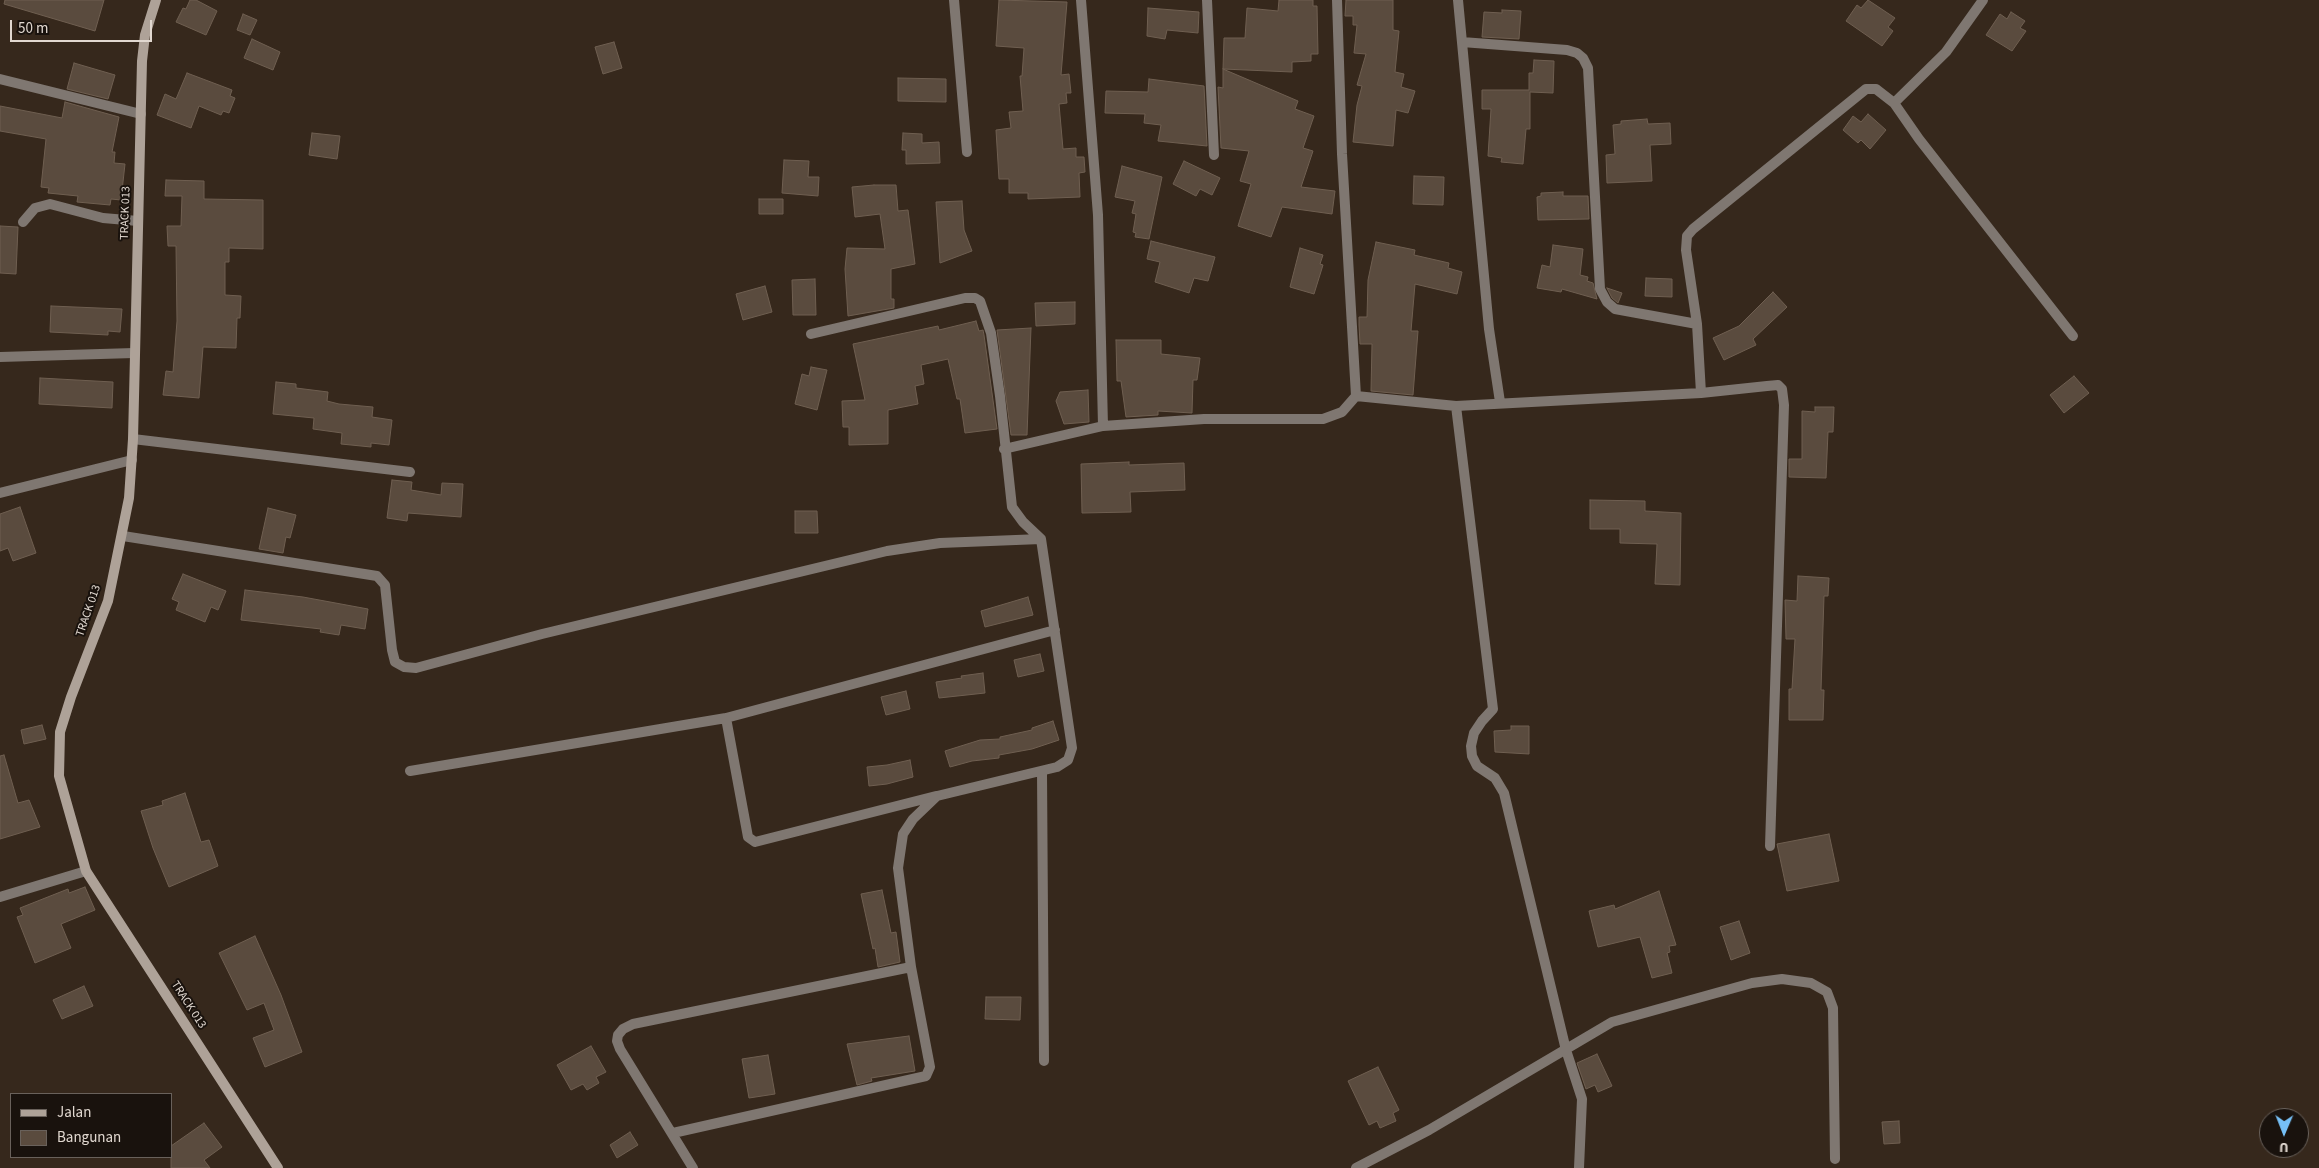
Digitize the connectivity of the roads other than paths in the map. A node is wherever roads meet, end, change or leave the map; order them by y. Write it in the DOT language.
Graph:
graph roads {
  1 [pos="156,0"];
  2 [pos="954,0"];
  3 [pos="1081,0"];
  4 [pos="1207,0"];
  5 [pos="1337,0"];
  6 [pos="1458,0"];
  7 [pos="1983,0"];
  8 [pos="1462,42"];
  9 [pos="0,79"];
  10 [pos="1894,103"];
  11 [pos="141,114"];
  12 [pos="967,152"];
  13 [pos="1214,155"];
  14 [pos="138,221"];
  15 [pos="23,222"];
  16 [pos="1696,324"];
  17 [pos="811,334"];
  18 [pos="2073,336"];
  19 [pos="134,353"];
  20 [pos="0,357"];
  21 [pos="1701,393"];
  22 [pos="1356,396"];
  23 [pos="1500,402"];
  24 [pos="1456,406"];
  25 [pos="1103,426"];
  26 [pos="133,439"];
  27 [pos="1004,450"];
  28 [pos="132,460"];
  29 [pos="410,472"];
  30 [pos="0,493"];
  31 [pos="123,536"];
  32 [pos="1041,539"];
  33 [pos="1056,630"];
  34 [pos="726,718"];
  35 [pos="410,771"];
  36 [pos="1042,772"];
  37 [pos="938,796"];
  38 [pos="1770,846"];
  39 [pos="86,871"];
  40 [pos="0,897"];
  41 [pos="911,967"];
  42 [pos="1566,1050"];
  43 [pos="1044,1061"];
  44 [pos="673,1133"];
  45 [pos="1835,1159"];
  46 [pos="278,1168"];
  47 [pos="693,1168"];
  48 [pos="1356,1168"];
  49 [pos="1580,1168"];
  1 -- 11 [label="street, TRACK 013"];
  2 -- 12 [label="street"];
  3 -- 25 [label="street"];
  4 -- 13 [label="street"];
  5 -- 22 [label="street"];
  6 -- 8 [label="street"];
  7 -- 10 [label="street"];
  8 -- 16 [label="street"];
  8 -- 23 [label="street"];
  9 -- 11 [label="street"];
  10 -- 16 [label="street"];
  10 -- 18 [label="street"];
  11 -- 14 [label="street, TRACK 013"];
  14 -- 15 [label="street"];
  14 -- 19 [label="street, TRACK 013"];
  16 -- 21 [label="street"];
  17 -- 27 [label="street"];
  19 -- 20 [label="street"];
  19 -- 26 [label="street, TRACK 013"];
  21 -- 23 [label="street"];
  21 -- 38 [label="street"];
  22 -- 24 [label="street"];
  22 -- 25 [label="street"];
  23 -- 24 [label="street"];
  24 -- 42 [label="street"];
  25 -- 27 [label="street"];
  26 -- 28 [label="street, TRACK 013"];
  26 -- 29 [label="street"];
  27 -- 32 [label="street"];
  28 -- 30 [label="street"];
  28 -- 31 [label="street, TRACK 013"];
  31 -- 32 [label="street"];
  31 -- 39 [label="street, TRACK 013"];
  32 -- 33 [label="street"];
  33 -- 34 [label="street"];
  33 -- 36 [label="street"];
  34 -- 35 [label="street"];
  34 -- 37 [label="street"];
  36 -- 37 [label="street"];
  36 -- 43 [label="street"];
  37 -- 41 [label="street"];
  39 -- 40 [label="street"];
  39 -- 46 [label="street, TRACK 013"];
  41 -- 44 [label="street"];
  41 -- 44 [label="street"];
  42 -- 45 [label="street"];
  42 -- 48 [label="street"];
  42 -- 49 [label="street"];
  44 -- 47 [label="street"];
}
